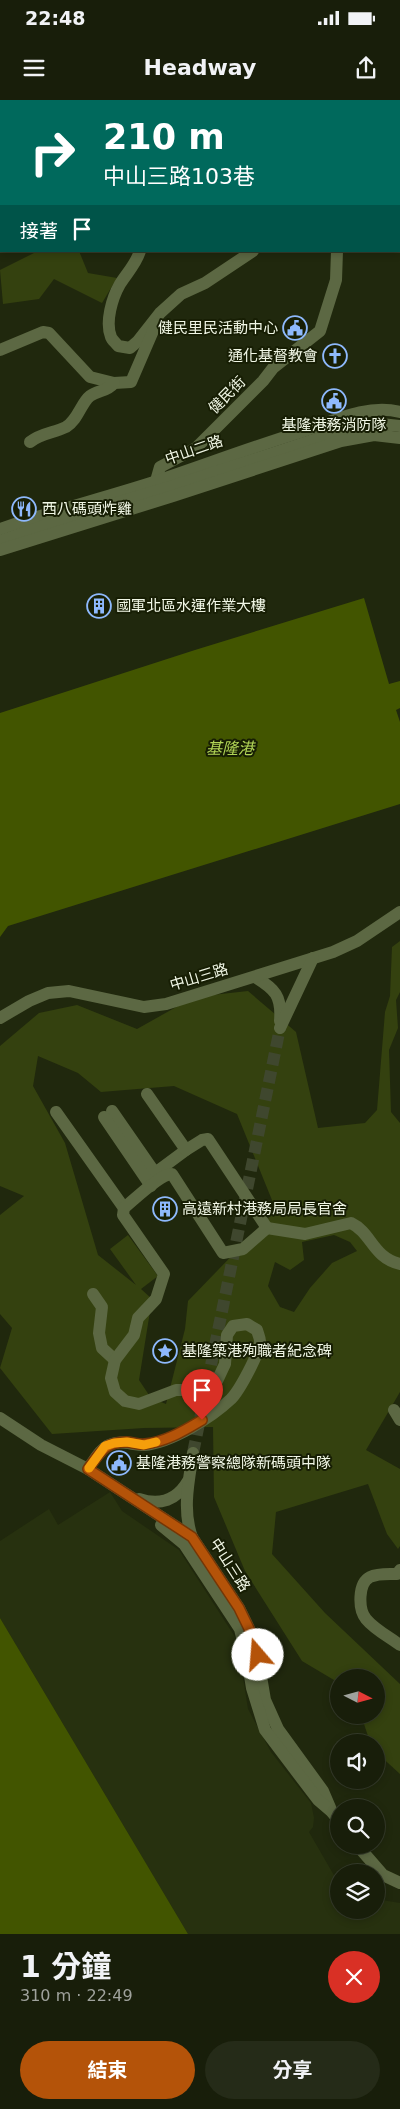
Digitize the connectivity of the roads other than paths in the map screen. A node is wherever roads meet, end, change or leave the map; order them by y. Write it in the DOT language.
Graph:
graph roads {
  1 [pos="140,252"];
  2 [pos="252,252"];
  3 [pos="337,252"];
  4 [pos="160,313"];
  5 [pos="0,350"];
  6 [pos="114,383"];
  7 [pos="400,412"];
  8 [pos="400,426"];
  9 [pos="400,438"];
  10 [pos="30,442"];
  11 [pos="158,490"];
  12 [pos="0,529"];
  13 [pos="0,542"];
  14 [pos="0,550"];
  15 [pos="400,912"];
  16 [pos="313,958"];
  17 [pos="255,977"];
  18 [pos="0,1018"];
  19 [pos="147,1094"];
  20 [pos="56,1112"];
  21 [pos="186,1150"];
  22 [pos="151,1186"];
  23 [pos="124,1208"];
  24 [pos="267,1228"];
  25 [pos="400,1264"];
  26 [pos="93,1294"];
  27 [pos="115,1360"];
  28 [pos="0,1418"];
  29 [pos="193,1453"];
  30 [pos="88,1469"];
  31 [pos="188,1481"];
  32 [pos="130,1497"];
  33 [pos="192,1537"];
  34 [pos="400,1570"];
  35 [pos="400,1645"];
  36 [pos="330,1806"];
  37 [pos="330,1811"];
  38 [pos="365,1854"];
  39 [pos="400,1883"];
  1 -- 4 [label="street"];
  2 -- 4 [label="street"];
  3 -- 11 [label="street, 健民街"];
  4 -- 6 [label="street"];
  5 -- 6 [label="street"];
  6 -- 10 [label="street"];
  7 -- 11 [label="street, 中山二路"];
  8 -- 11 [label="street, 中山二路"];
  9 -- 11 [label="street, 中山二路"];
  11 -- 12 [label="street, 中山二路"];
  11 -- 13 [label="street, 中山二路"];
  11 -- 14 [label="street"];
  15 -- 16 [label="street, 中山三路"];
  16 -- 17 [label="street, 中山三路"];
  16 -- 17 [label="street"];
  17 -- 18 [label="street, 中山三路"];
  19 -- 21 [label="street"];
  20 -- 23 [label="street"];
  21 -- 22 [label="street"];
  21 -- 24 [label="street"];
  22 -- 23 [label="street"];
  22 -- 24 [label="street"];
  23 -- 27 [label="street"];
  24 -- 25 [label="street"];
  26 -- 27 [label="street"];
  27 -- 30 [label="street"];
  28 -- 30 [label="street, 中山三路"];
  29 -- 31 [label="street"];
  30 -- 32 [label="street, 中山三路"];
  31 -- 32 [label="street"];
  31 -- 33 [label="street"];
  32 -- 33 [label="street, 中山三路"];
  32 -- 37 [label="street, 中山三路"];
  33 -- 36 [label="street, 中山三路"];
  34 -- 35 [label="street"];
  38 -- 39 [label="street"];
}
